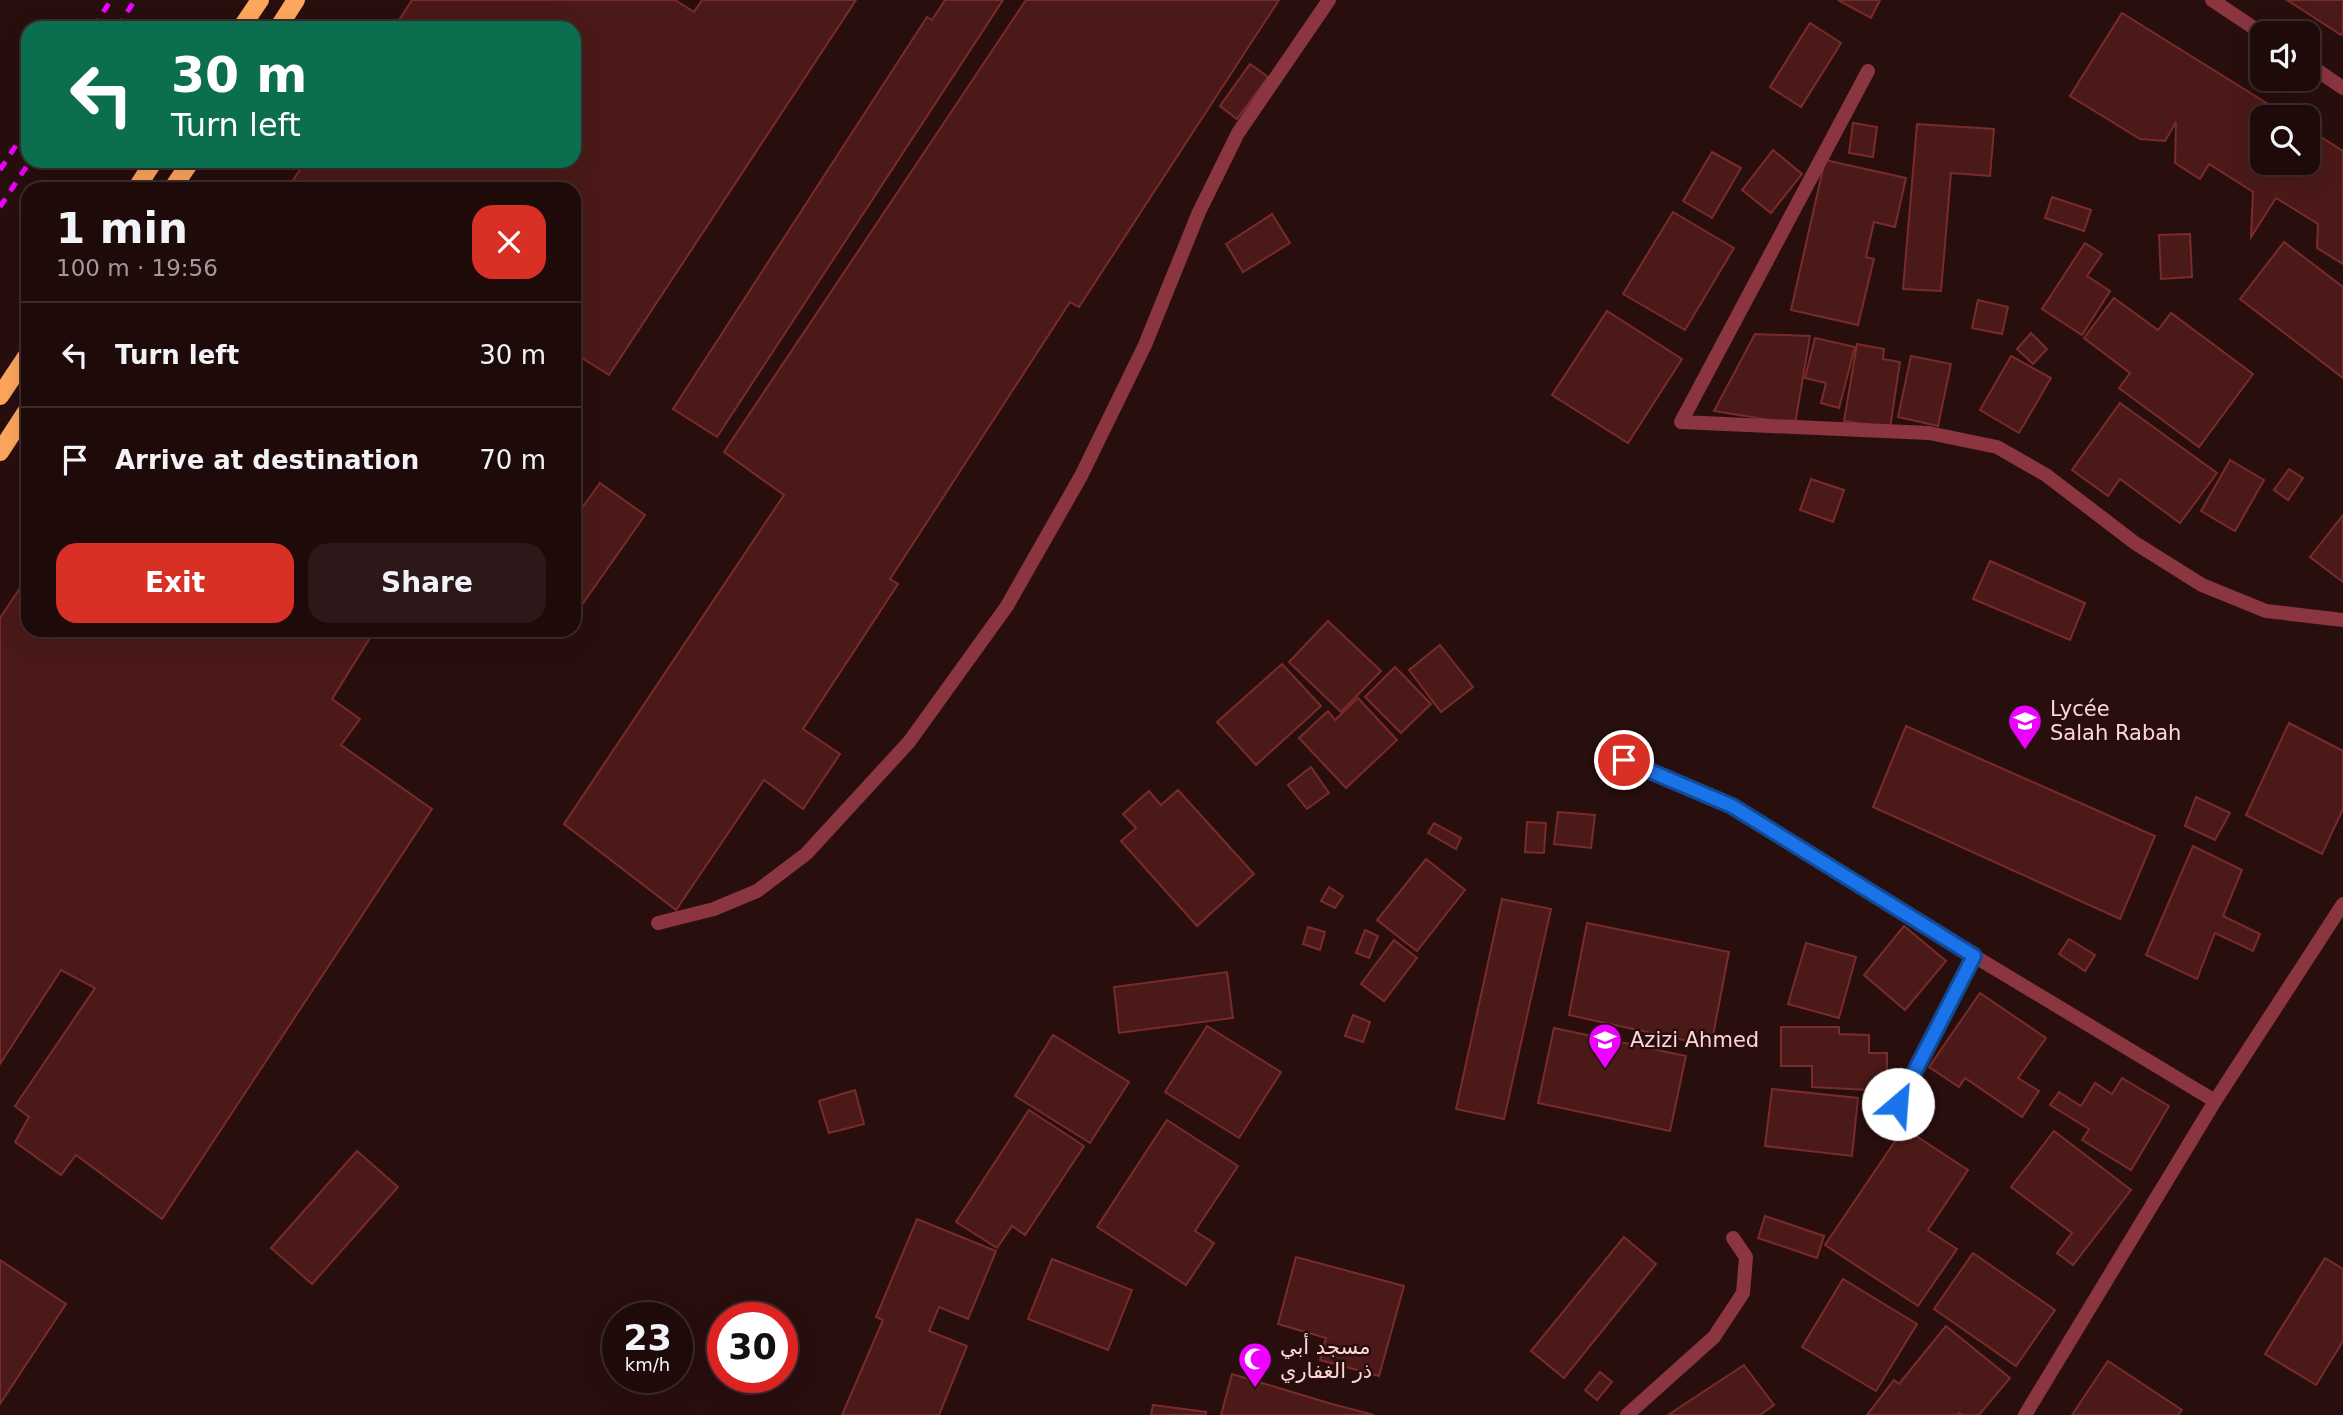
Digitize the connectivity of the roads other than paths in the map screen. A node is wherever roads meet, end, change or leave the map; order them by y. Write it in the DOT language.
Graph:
graph roads {
  1 [pos="260,0"];
  2 [pos="296,0"];
  3 [pos="1329,0"];
  4 [pos="2213,0"];
  5 [pos="246,21"];
  6 [pos="282,21"];
  7 [pos="2250,25"];
  8 [pos="1868,71"];
  9 [pos="2320,72"];
  10 [pos="2343,88"];
  11 [pos="21,364"];
  12 [pos="0,396"];
  13 [pos="21,420"];
  14 [pos="0,452"];
  15 [pos="2343,620"];
  16 [pos="1624,760"];
  17 [pos="2343,904"];
  18 [pos="658,923"];
  19 [pos="1974,956"];
  20 [pos="2215,1101"];
  21 [pos="1898,1104"];
  22 [pos="1733,1238"];
  23 [pos="1627,1415"];
  24 [pos="2025,1415"];
  1 -- 5 [label="main road"];
  2 -- 6 [label="main road"];
  3 -- 18 [label="street"];
  4 -- 7 [label="street"];
  8 -- 15 [label="street"];
  9 -- 10 [label="street"];
  11 -- 12 [label="main road"];
  13 -- 14 [label="main road"];
  16 -- 19 [label="street"];
  17 -- 20 [label="street"];
  19 -- 20 [label="street"];
  19 -- 21 [label="street"];
  20 -- 24 [label="street"];
  22 -- 23 [label="street"];
}
